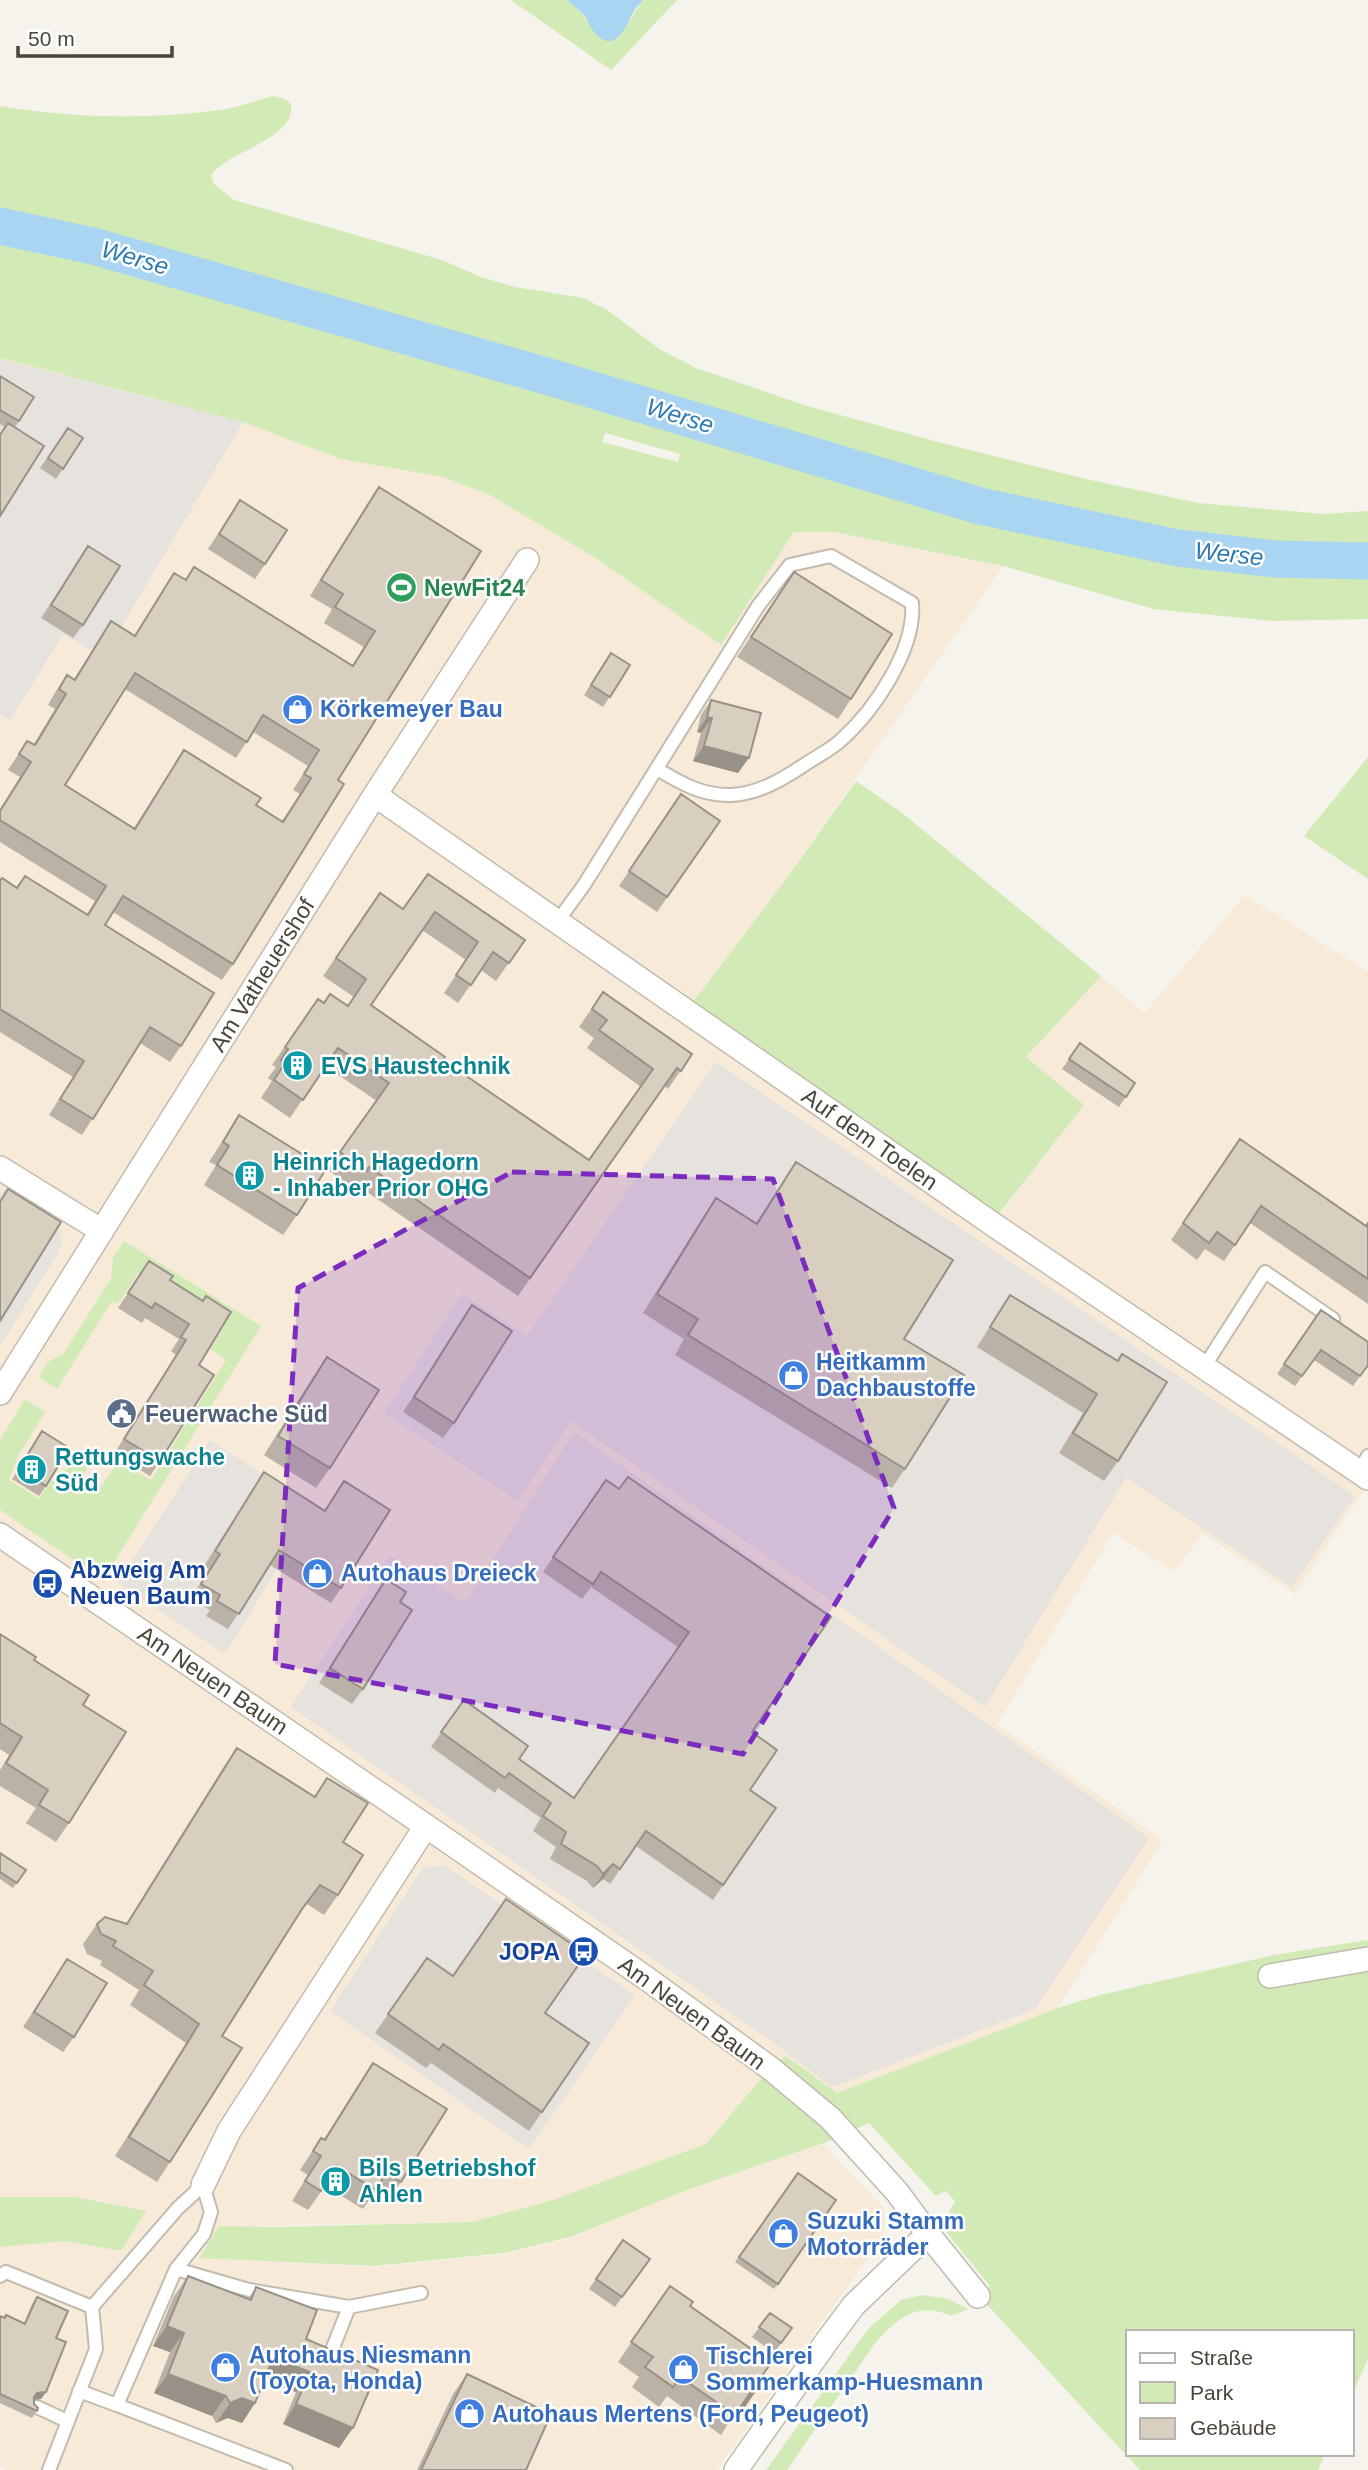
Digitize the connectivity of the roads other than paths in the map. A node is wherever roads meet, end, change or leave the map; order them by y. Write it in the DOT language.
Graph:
graph roads {
  1 [pos="527,560"];
  2 [pos="657,769"];
  3 [pos="375,795"];
  4 [pos="557,922"];
  5 [pos="0,1168"];
  6 [pos="102,1231"];
  7 [pos="1345,1327"];
  8 [pos="1204,1367"];
  9 [pos="0,1394"];
  10 [pos="1365,1469"];
  11 [pos="0,1535"];
  12 [pos="426,1826"];
  13 [pos="1368,1959"];
  14 [pos="1269,1976"];
  15 [pos="203,2185"];
  16 [pos="928,2234"];
  17 [pos="176,2269"];
  18 [pos="0,2276"];
  19 [pos="421,2293"];
  20 [pos="978,2296"];
  21 [pos="92,2307"];
  22 [pos="349,2307"];
  23 [pos="330,2355"];
  24 [pos="79,2390"];
  25 [pos="117,2405"];
  26 [pos="37,2407"];
  27 [pos="67,2421"];
  28 [pos="49,2470"];
  29 [pos="286,2470"];
  30 [pos="736,2470"];
  1 -- 3 [label="street, Am Vatheuershof"];
  2 -- 2 [label="lane"];
  2 -- 4 [label="lane"];
  3 -- 4 [label="street, Auf dem Toelen"];
  3 -- 6 [label="street, Am Vatheuershof"];
  4 -- 8 [label="street, Auf dem Toelen"];
  5 -- 6 [label="street"];
  6 -- 9 [label="street, Am Vatheuershof"];
  7 -- 8 [label="lane"];
  8 -- 10 [label="street, Auf dem Toelen"];
  11 -- 12 [label="street, Am Neuen Baum"];
  12 -- 15 [label="street"];
  12 -- 16 [label="street, Am Neuen Baum"];
  13 -- 14 [label="street"];
  15 -- 17 [label="lane"];
  15 -- 21 [label="lane"];
  16 -- 20 [label="street, Am Neuen Baum"];
  16 -- 30 [label="street"];
  17 -- 22 [label="lane"];
  17 -- 25 [label="lane"];
  18 -- 21 [label="lane"];
  19 -- 22 [label="lane"];
  21 -- 24 [label="lane"];
  22 -- 23 [label="lane"];
  24 -- 25 [label="lane"];
  24 -- 27 [label="lane"];
  25 -- 29 [label="lane"];
  26 -- 27 [label="lane"];
  27 -- 28 [label="lane"];
}
